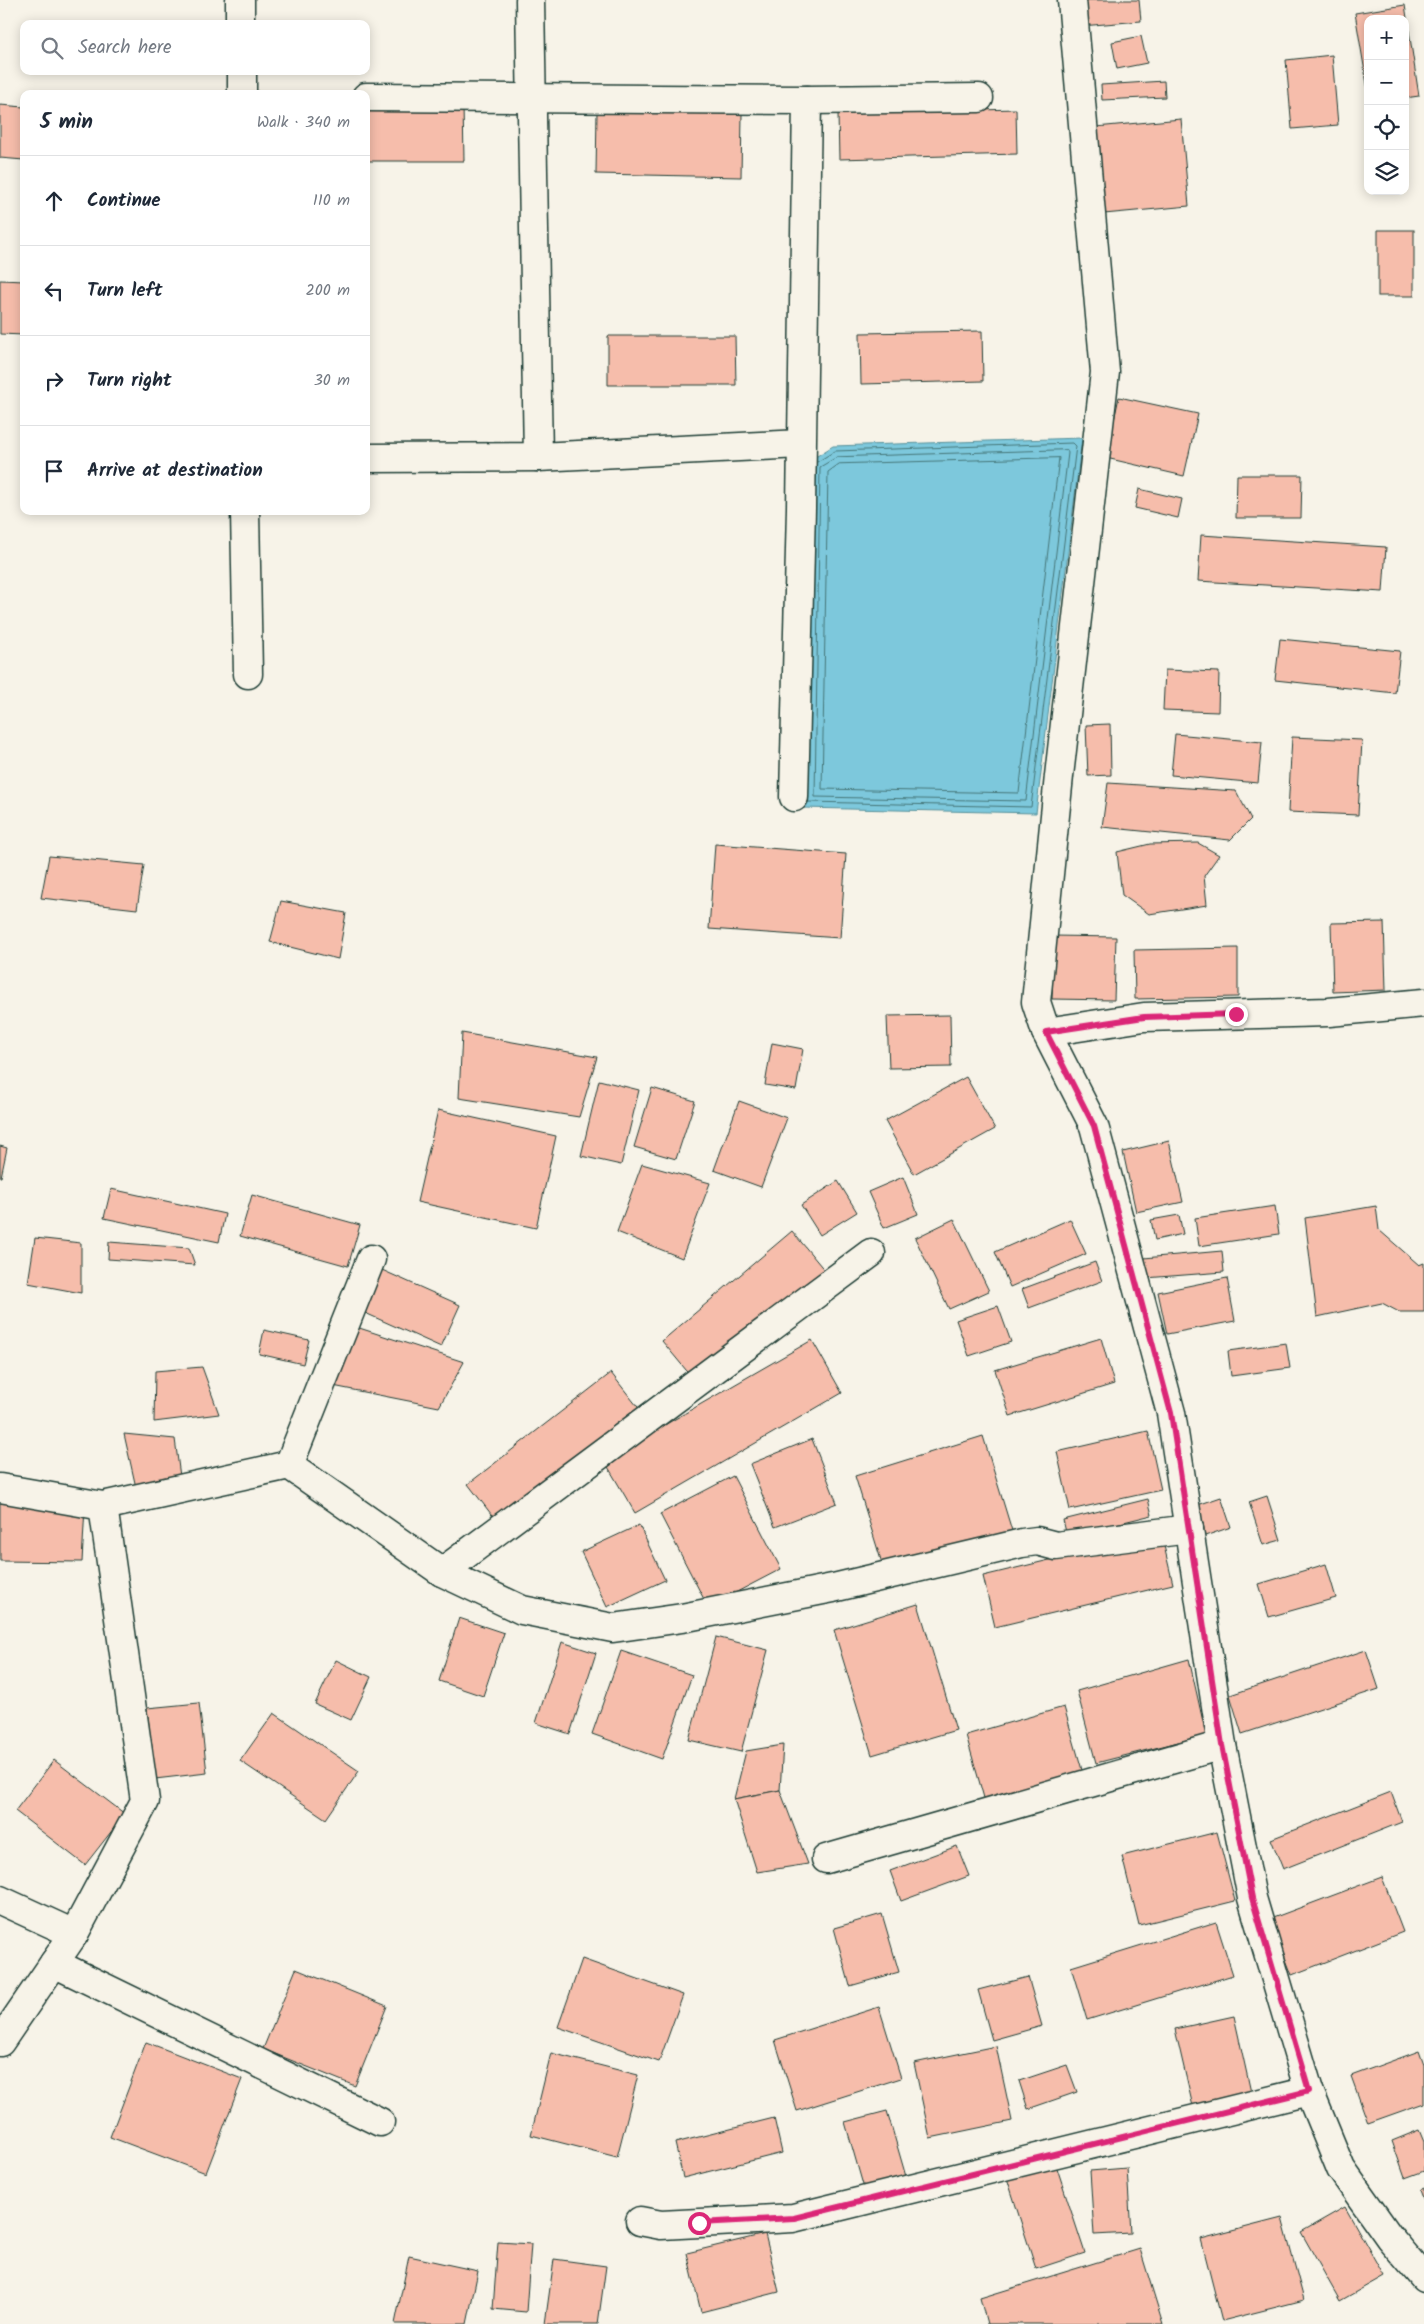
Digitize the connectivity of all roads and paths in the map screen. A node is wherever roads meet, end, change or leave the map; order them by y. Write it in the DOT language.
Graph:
graph roads {
  1 [pos="240,0"];
  2 [pos="530,0"];
  3 [pos="1072,0"];
  4 [pos="240,20"];
  5 [pos="242,75"];
  6 [pos="242,90"];
  7 [pos="370,97"];
  8 [pos="533,98"];
  9 [pos="979,98"];
  10 [pos="807,100"];
  11 [pos="801,444"];
  12 [pos="538,457"];
  13 [pos="370,458"];
  14 [pos="245,515"];
  15 [pos="248,674"];
  16 [pos="794,797"];
  17 [pos="1424,1003"];
  18 [pos="1046,1032"];
  19 [pos="871,1253"];
  20 [pos="371,1259"];
  21 [pos="289,1465"];
  22 [pos="0,1488"];
  23 [pos="102,1506"];
  24 [pos="1189,1529"];
  25 [pos="442,1572"];
  26 [pos="1222,1745"];
  27 [pos="826,1859"];
  28 [pos="0,1900"];
  29 [pos="74,1934"];
  30 [pos="54,1963"];
  31 [pos="0,2042"];
  32 [pos="1309,2091"];
  33 [pos="380,2122"];
  34 [pos="640,2221"];
  35 [pos="1424,2278"];
  1 -- 4 [label="street"];
  2 -- 8 [label="street"];
  3 -- 18 [label="street"];
  5 -- 6 [label="street"];
  7 -- 8 [label="street"];
  8 -- 10 [label="street"];
  8 -- 12 [label="street"];
  9 -- 10 [label="street"];
  10 -- 11 [label="street"];
  11 -- 12 [label="street"];
  11 -- 16 [label="street"];
  12 -- 13 [label="street"];
  14 -- 15 [label="street"];
  17 -- 18 [label="street"];
  18 -- 24 [label="street"];
  19 -- 25 [label="street"];
  20 -- 21 [label="street"];
  21 -- 23 [label="street"];
  21 -- 25 [label="street"];
  22 -- 23 [label="street"];
  23 -- 29 [label="street"];
  24 -- 25 [label="street"];
  24 -- 26 [label="street"];
  26 -- 27 [label="street"];
  26 -- 32 [label="street"];
  28 -- 29 [label="street"];
  29 -- 30 [label="street"];
  30 -- 31 [label="street"];
  30 -- 33 [label="street"];
  32 -- 34 [label="street"];
  32 -- 35 [label="street"];
}
